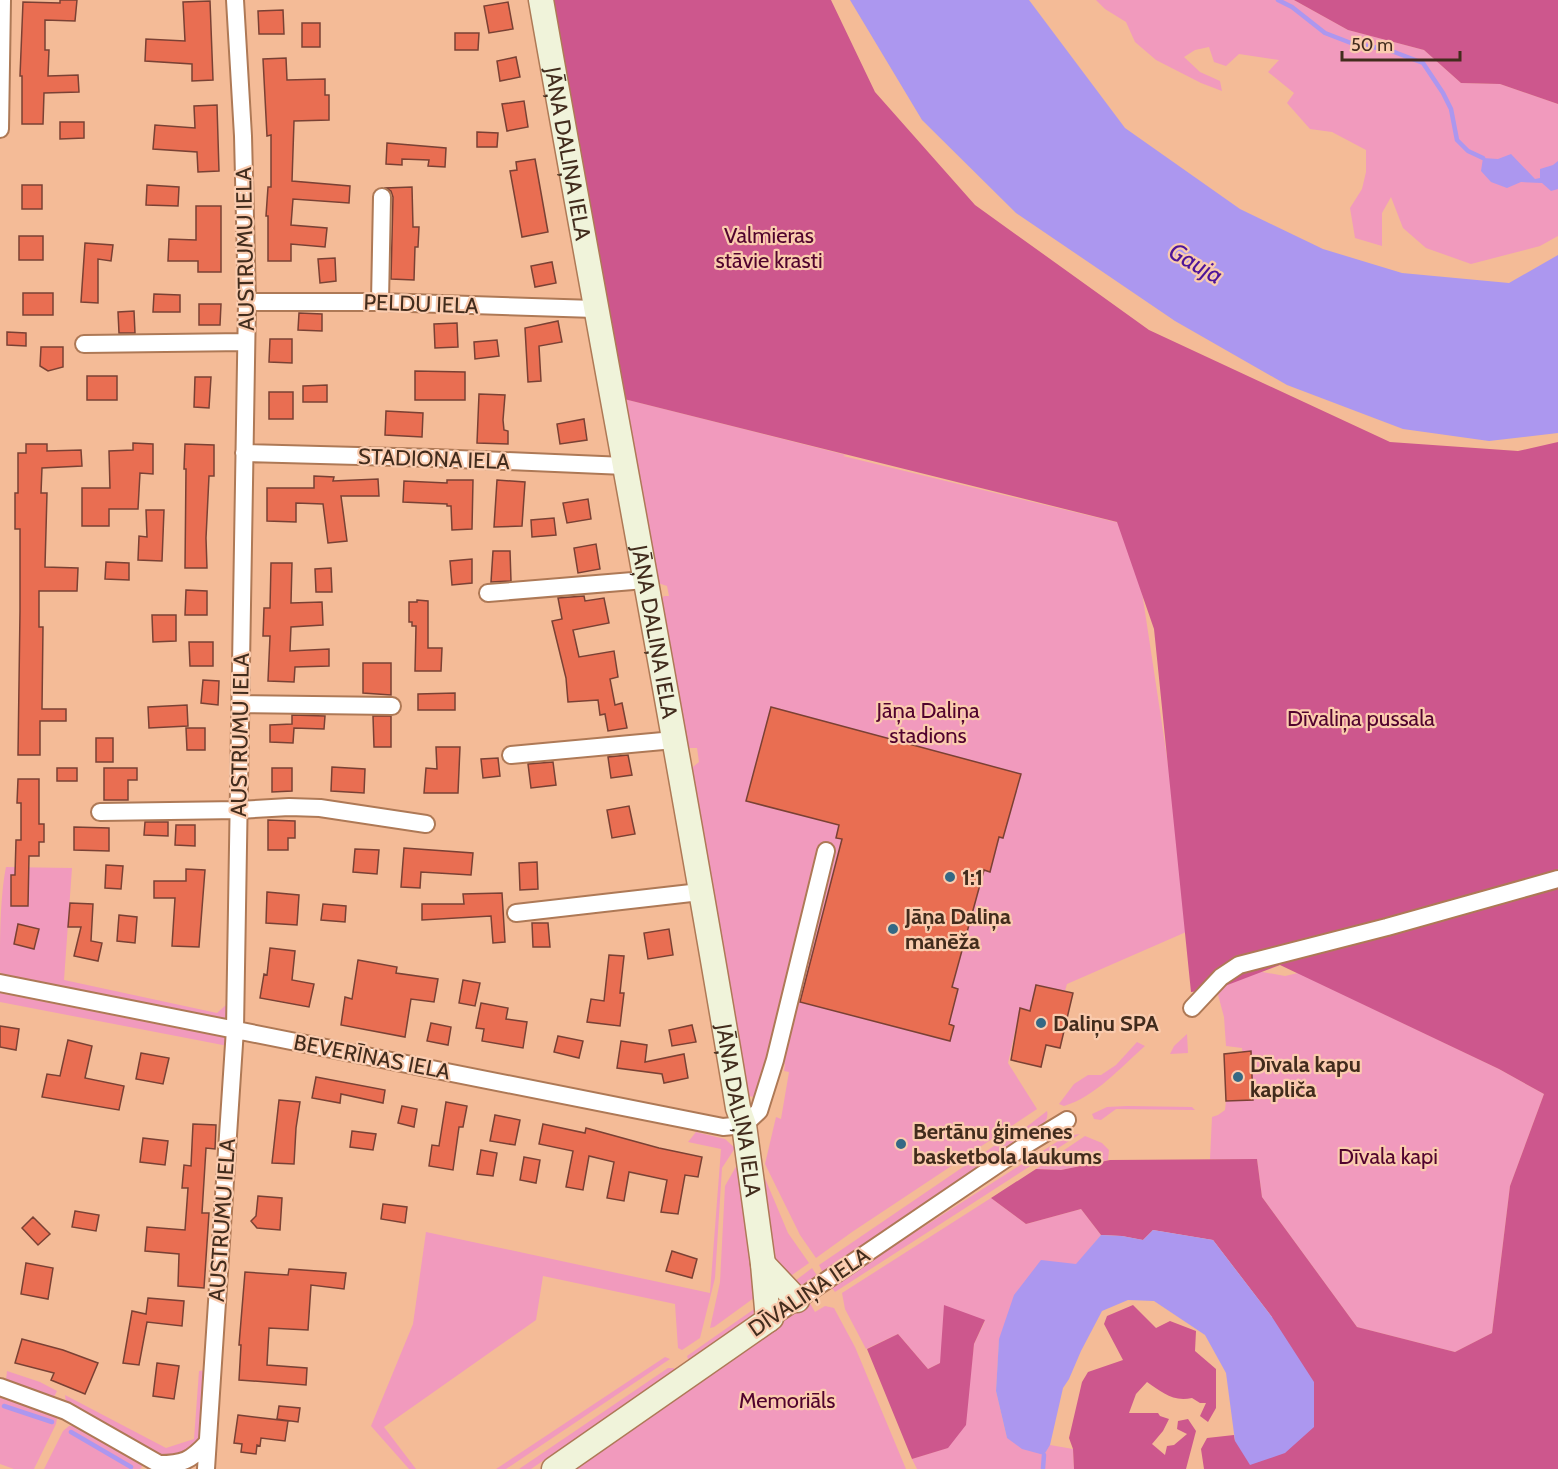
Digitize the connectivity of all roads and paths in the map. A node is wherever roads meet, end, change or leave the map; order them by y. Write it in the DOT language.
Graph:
graph roads {
  1 [pos="2,0"];
  2 [pos="235,0"];
  3 [pos="541,0"];
  4 [pos="0,129"];
  5 [pos="382,197"];
  6 [pos="247,302"];
  7 [pos="380,302"];
  8 [pos="595,309"];
  9 [pos="246,342"];
  10 [pos="84,344"];
  11 [pos="244,453"];
  12 [pos="625,466"];
  13 [pos="645,580"];
  14 [pos="488,593"];
  15 [pos="240,704"];
  16 [pos="392,706"];
  17 [pos="674,740"];
  18 [pos="511,755"];
  19 [pos="239,810"];
  20 [pos="100,812"];
  21 [pos="426,824"];
  22 [pos="826,851"];
  23 [pos="1558,879"];
  24 [pos="700,892"];
  25 [pos="516,913"];
  26 [pos="0,983"];
  27 [pos="1192,1008"];
  28 [pos="235,1029"];
  29 [pos="1067,1120"];
  30 [pos="744,1125"];
  31 [pos="763,1264"];
  32 [pos="797,1300"];
  33 [pos="769,1319"];
  34 [pos="0,1387"];
  35 [pos="207,1443"];
  36 [pos="161,1466"];
  37 [pos="206,1469"];
  38 [pos="554,1469"];
  1 -- 4 [label="street"];
  2 -- 6 [label="street, AUSTRUMU IELA"];
  3 -- 8 [label="street, JĀŅA DALIŅA IELA"];
  5 -- 7 [label="street"];
  6 -- 7 [label="street, PELDU IELA"];
  6 -- 9 [label="street, AUSTRUMU IELA"];
  7 -- 8 [label="street, PELDU IELA"];
  8 -- 12 [label="street, JĀŅA DALIŅA IELA"];
  9 -- 10 [label="street"];
  9 -- 11 [label="street, AUSTRUMU IELA"];
  11 -- 12 [label="street, STADIONA IELA"];
  11 -- 15 [label="street, AUSTRUMU IELA"];
  12 -- 13 [label="street, JĀŅA DALIŅA IELA"];
  13 -- 14 [label="street"];
  13 -- 17 [label="street, JĀŅA DALIŅA IELA"];
  15 -- 16 [label="street"];
  15 -- 19 [label="street, AUSTRUMU IELA"];
  17 -- 18 [label="street"];
  17 -- 24 [label="street, JĀŅA DALIŅA IELA"];
  19 -- 20 [label="street"];
  19 -- 21 [label="street"];
  19 -- 28 [label="street, AUSTRUMU IELA"];
  22 -- 30 [label="street"];
  23 -- 27 [label="street"];
  24 -- 25 [label="street"];
  24 -- 30 [label="street, JĀŅA DALIŅA IELA"];
  26 -- 28 [label="street, BEVERĪNAS IELA"];
  28 -- 30 [label="street, BEVERĪNAS IELA"];
  28 -- 35 [label="street, AUSTRUMU IELA"];
  29 -- 32 [label="street, DĪVALIŅA IELA"];
  30 -- 31 [label="street, JĀŅA DALIŅA IELA"];
  31 -- 32 [label="street"];
  31 -- 33 [label="street, JĀŅA DALIŅA IELA"];
  32 -- 33 [label="street, DĪVALIŅA IELA"];
  33 -- 38 [label="street, DĪVALIŅA IELA"];
  34 -- 36 [label="street"];
  35 -- 36 [label="street"];
  35 -- 37 [label="street, AUSTRUMU IELA"];
}
